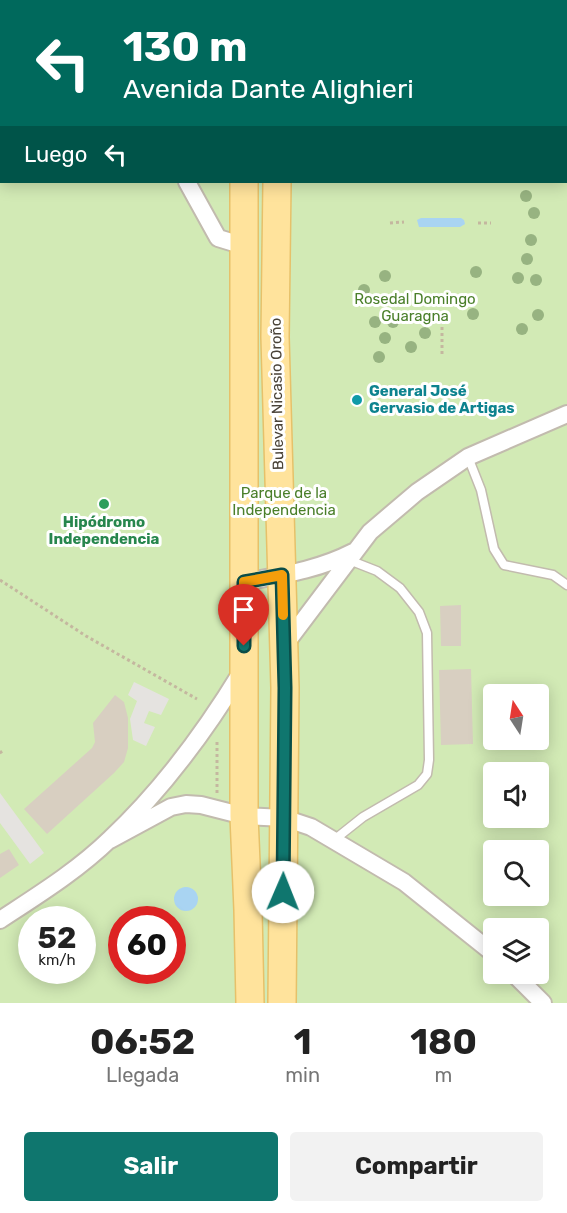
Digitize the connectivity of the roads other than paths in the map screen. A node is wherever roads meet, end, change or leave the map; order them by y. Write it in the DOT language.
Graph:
graph roads {
  1 [pos="188,183"];
  2 [pos="244,183"];
  3 [pos="277,183"];
  4 [pos="244,246"];
  5 [pos="567,414"];
  6 [pos="468,457"];
  7 [pos="352,555"];
  8 [pos="282,575"];
  9 [pos="244,582"];
  10 [pos="567,585"];
  11 [pos="284,646"];
  12 [pos="244,668"];
  13 [pos="244,816"];
  14 [pos="284,819"];
  15 [pos="110,840"];
  16 [pos="334,840"];
  17 [pos="0,920"];
  18 [pos="483,945"];
  19 [pos="524,984"];
  20 [pos="250,1003"];
  21 [pos="282,1003"];
  22 [pos="543,1003"];
  1 -- 4 [label="street"];
  2 -- 4 [label="main road, Bulevar Nicasio Oroño"];
  3 -- 8 [label="main road, Bulevar Nicasio Oroño"];
  4 -- 9 [label="main road, Bulevar Nicasio Oroño"];
  5 -- 6 [label="street"];
  6 -- 7 [label="street"];
  6 -- 10 [label="lane"];
  7 -- 8 [label="street"];
  7 -- 11 [label="street"];
  7 -- 16 [label="lane"];
  8 -- 9 [label="street"];
  8 -- 11 [label="main road, Bulevar Nicasio Oroño"];
  9 -- 12 [label="main road, Bulevar Nicasio Oroño"];
  11 -- 14 [label="main road, Bulevar Nicasio Oroño"];
  12 -- 13 [label="main road, Bulevar Nicasio Oroño"];
  12 -- 15 [label="street"];
  13 -- 14 [label="street"];
  13 -- 15 [label="street"];
  13 -- 20 [label="main road, Bulevar Nicasio Oroño"];
  14 -- 16 [label="street"];
  14 -- 21 [label="main road, Bulevar Nicasio Oroño"];
  15 -- 17 [label="street"];
  16 -- 18 [label="street"];
  19 -- 22 [label="street"];
}
